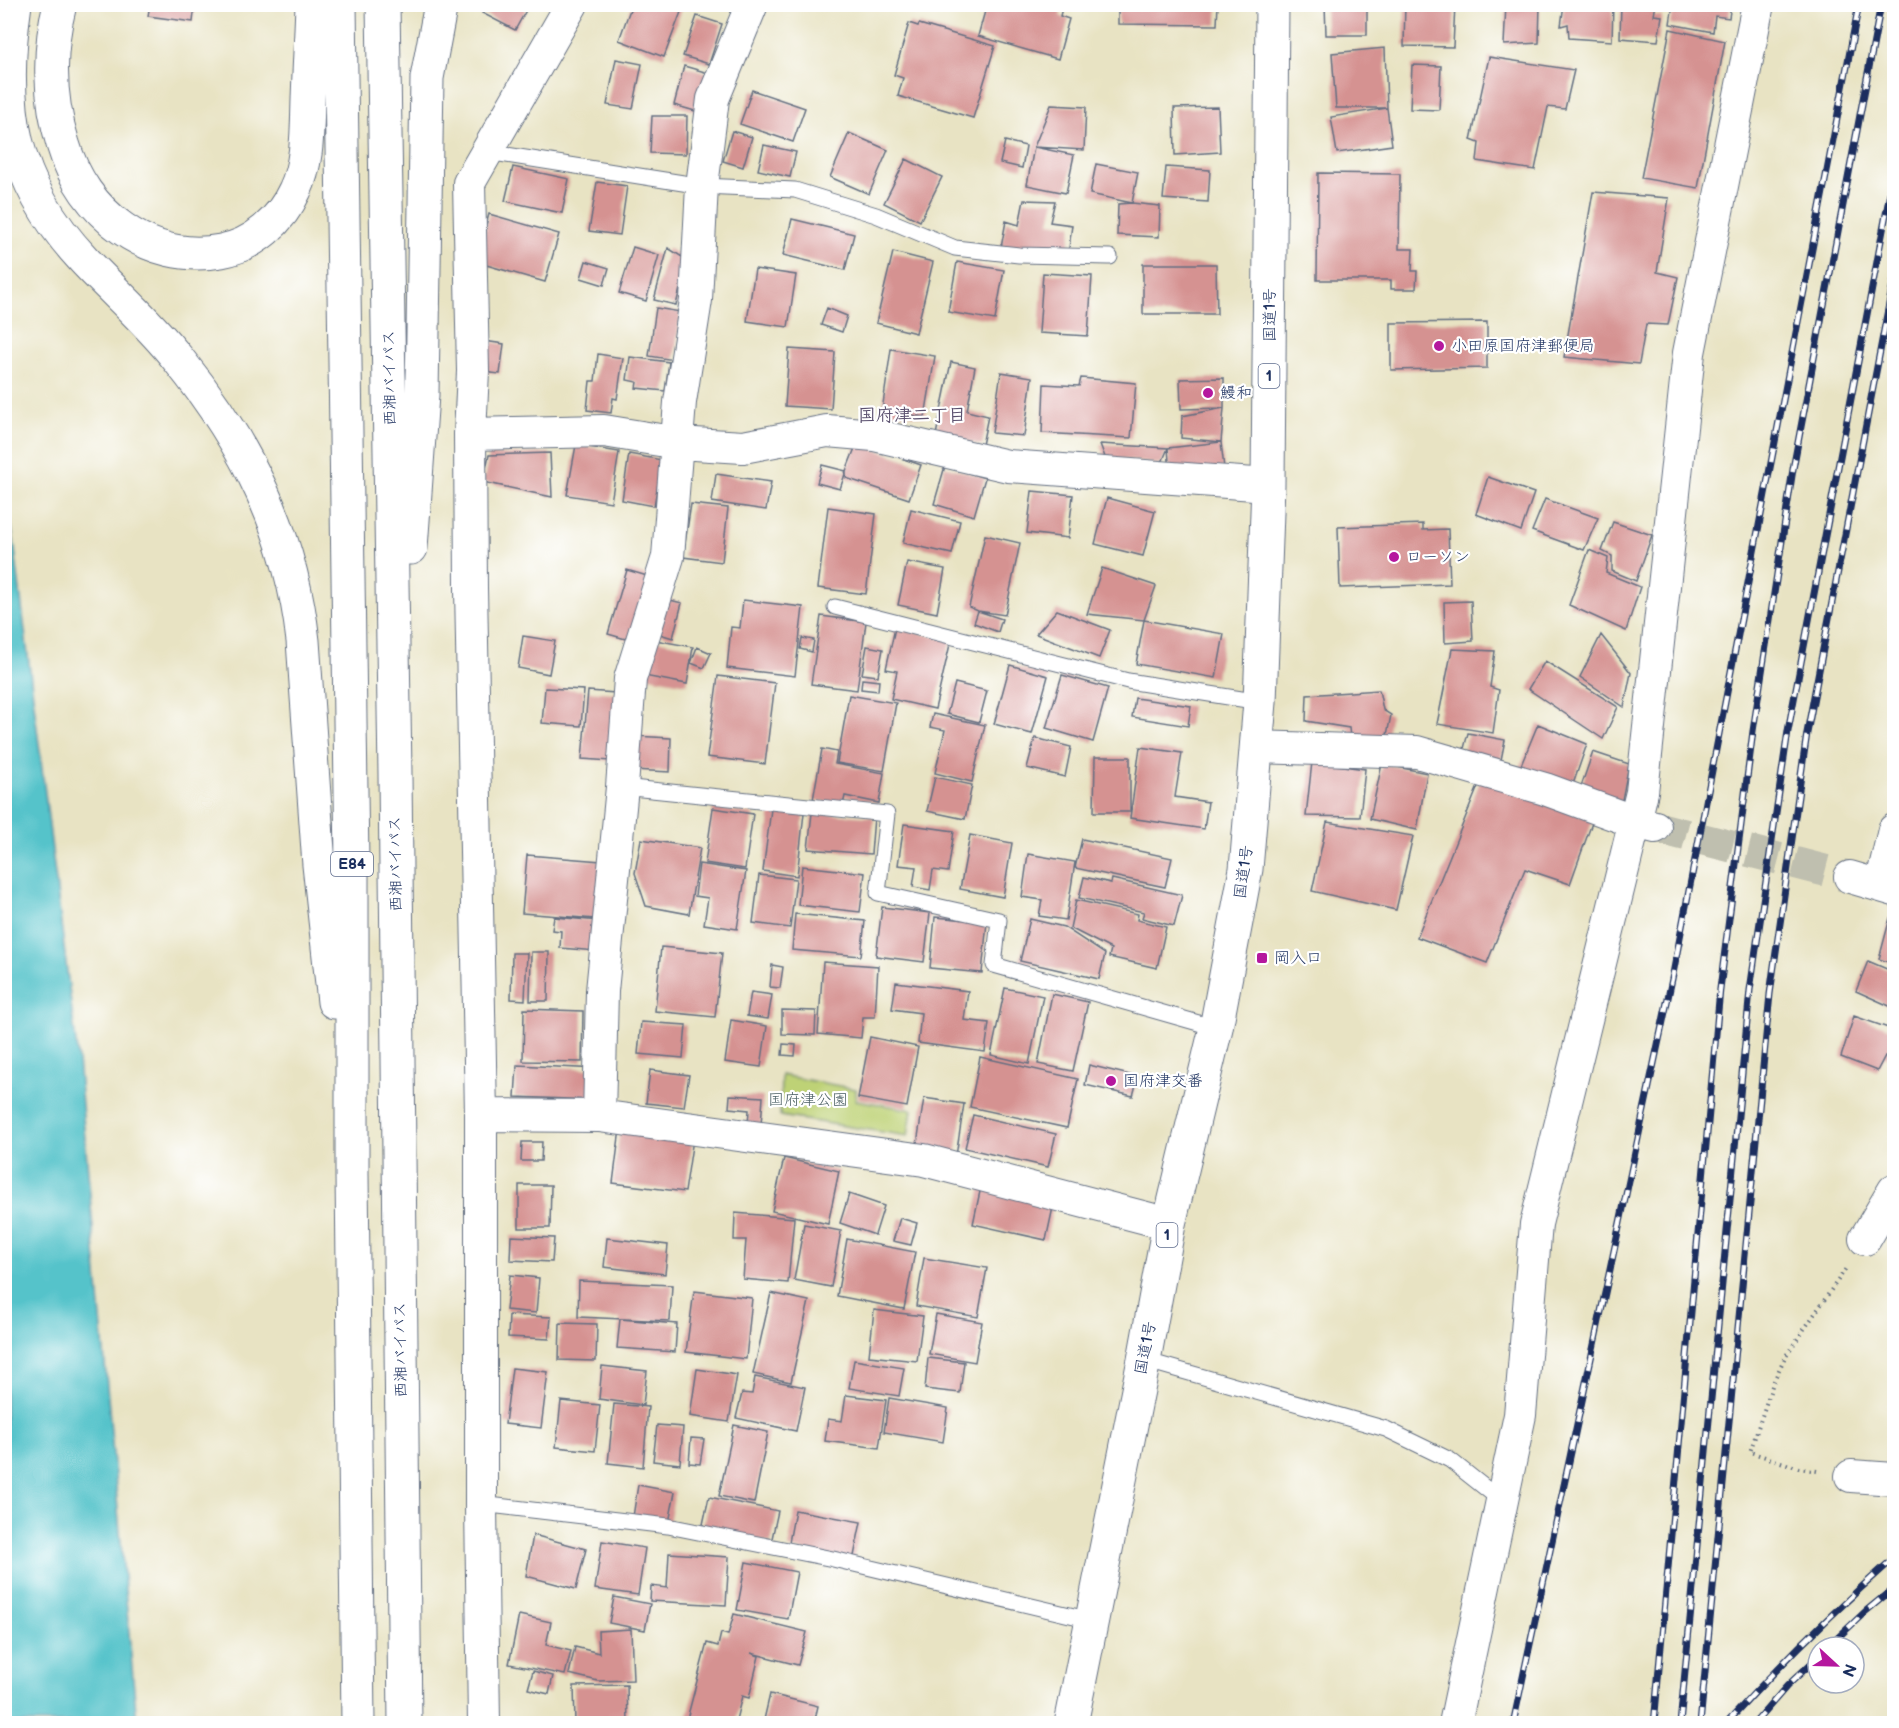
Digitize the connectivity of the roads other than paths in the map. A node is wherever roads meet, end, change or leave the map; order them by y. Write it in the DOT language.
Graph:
graph roads {
  1 [pos="15,4"];
  2 [pos="60,4"];
  3 [pos="312,4"];
  4 [pos="340,4"];
  5 [pos="383,4"];
  6 [pos="572,4"];
  7 [pos="752,4"];
  8 [pos="1272,4"];
  9 [pos="1758,4"];
  10 [pos="439,11"];
  11 [pos="487,152"];
  12 [pos="702,186"];
  13 [pos="1110,257"];
  14 [pos="471,434"];
  15 [pos="678,442"];
  16 [pos="1268,485"];
  17 [pos="835,607"];
  18 [pos="1260,702"];
  19 [pos="1257,747"];
  20 [pos="395,774"];
  21 [pos="622,787"];
  22 [pos="1645,825"];
  23 [pos="1894,830"];
  24 [pos="1850,877"];
  25 [pos="1888,887"];
  26 [pos="1216,1028"];
  27 [pos="481,1114"];
  28 [pos="599,1116"];
  29 [pos="352,1174"];
  30 [pos="1894,1190"];
  31 [pos="1169,1224"];
  32 [pos="1865,1239"];
  33 [pos="1144,1360"];
  34 [pos="1851,1476"];
  35 [pos="1894,1479"];
  36 [pos="1503,1502"];
  37 [pos="481,1504"];
  38 [pos="1091,1620"];
  39 [pos="358,1724"];
  40 [pos="405,1724"];
  41 [pos="484,1724"];
  42 [pos="1071,1724"];
  43 [pos="1455,1724"];
  1 -- 29 [label="highway"];
  2 -- 3 [label="highway"];
  4 -- 29 [label="highway, E84"];
  5 -- 20 [label="highway, 西湘バイパス / E84"];
  6 -- 11 [label="street"];
  7 -- 12 [label="street"];
  8 -- 16 [label="highway, 国道1号 / 1"];
  9 -- 22 [label="street"];
  10 -- 20 [label="highway"];
  11 -- 12 [label="lane"];
  11 -- 14 [label="street"];
  12 -- 13 [label="lane"];
  12 -- 15 [label="street"];
  14 -- 15 [label="street"];
  14 -- 27 [label="street"];
  15 -- 16 [label="street"];
  15 -- 21 [label="street"];
  16 -- 18 [label="highway, 国道1号 / 1"];
  17 -- 18 [label="lane"];
  18 -- 19 [label="highway, 国道1号 / 1"];
  19 -- 22 [label="street"];
  19 -- 26 [label="highway, 国道1号 / 1"];
  20 -- 40 [label="highway, 西湘バイパス / E84"];
  21 -- 26 [label="lane"];
  21 -- 28 [label="street"];
  22 -- 36 [label="street"];
  23 -- 25 [label="street"];
  24 -- 25 [label="street"];
  26 -- 31 [label="highway, 国道1号 / 1"];
  27 -- 28 [label="street"];
  27 -- 37 [label="street"];
  28 -- 31 [label="street"];
  29 -- 39 [label="highway, E84"];
  30 -- 32 [label="street"];
  31 -- 33 [label="highway, 国道1号 / 1"];
  33 -- 36 [label="lane"];
  33 -- 38 [label="highway, 国道1号 / 1"];
  34 -- 35 [label="street"];
  36 -- 43 [label="street"];
  37 -- 38 [label="lane"];
  37 -- 41 [label="street"];
  38 -- 42 [label="highway, 国道1号 / 1"];
}
